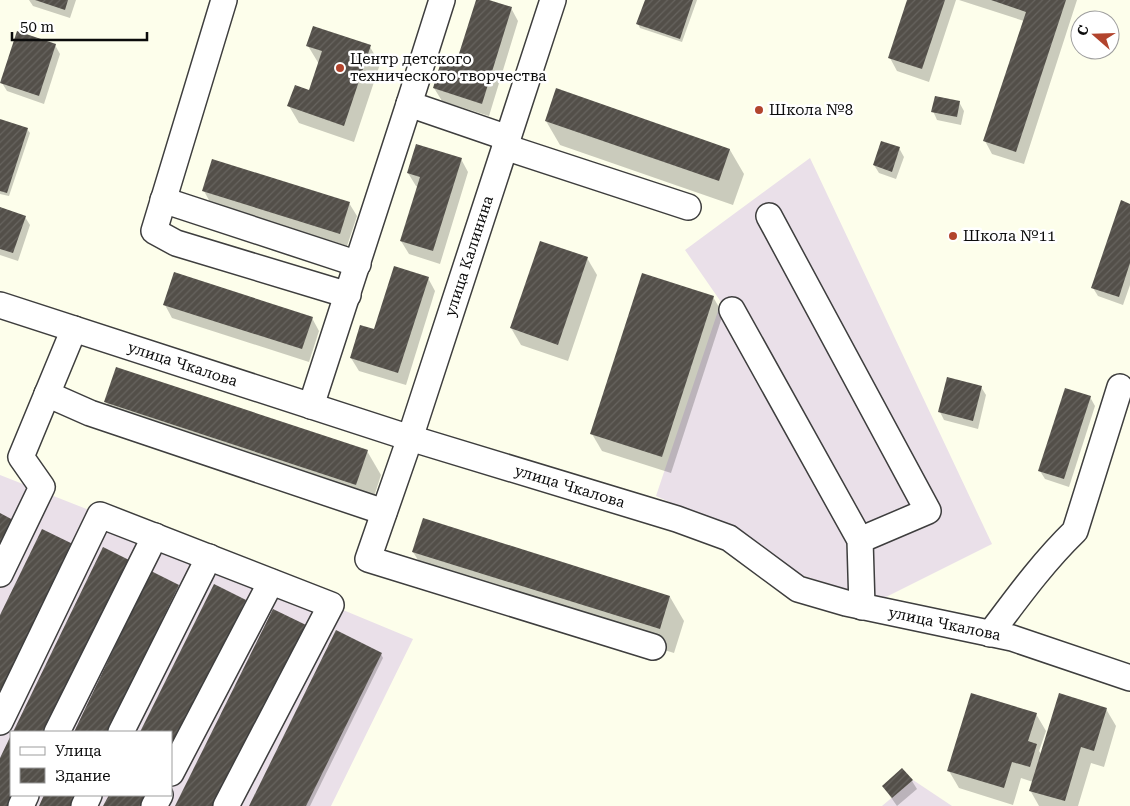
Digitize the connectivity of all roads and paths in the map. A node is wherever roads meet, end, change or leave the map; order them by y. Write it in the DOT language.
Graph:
graph roads {
  1 [pos="224,0"];
  2 [pos="442,0"];
  3 [pos="553,0"];
  4 [pos="409,104"];
  5 [pos="506,143"];
  6 [pos="163,200"];
  7 [pos="688,207"];
  8 [pos="769,216"];
  9 [pos="358,264"];
  10 [pos="348,295"];
  11 [pos="0,305"];
  12 [pos="732,310"];
  13 [pos="74,329"];
  14 [pos="1120,387"];
  15 [pos="47,394"];
  16 [pos="311,406"];
  17 [pos="410,438"];
  18 [pos="384,512"];
  19 [pos="155,536"];
  20 [pos="860,540"];
  21 [pos="209,557"];
  22 [pos="0,574"];
  23 [pos="271,582"];
  24 [pos="862,606"];
  25 [pos="990,634"];
  26 [pos="653,647"];
  27 [pos="1130,678"];
  28 [pos="0,722"];
  29 [pos="58,731"];
  30 [pos="122,731"];
  31 [pos="172,772"];
  32 [pos="226,806"];
  1 -- 6 [label="street"];
  2 -- 4 [label="street"];
  3 -- 5 [label="street, улица Калинина"];
  4 -- 5 [label="street"];
  4 -- 9 [label="street"];
  5 -- 7 [label="street"];
  5 -- 17 [label="street, улица Калинина"];
  6 -- 9 [label="street"];
  6 -- 10 [label="street"];
  8 -- 20 [label="street"];
  9 -- 10 [label="street"];
  10 -- 16 [label="street"];
  11 -- 13 [label="street, улица Чкалова"];
  12 -- 20 [label="street"];
  13 -- 15 [label="street"];
  13 -- 16 [label="street, улица Чкалова"];
  14 -- 25 [label="street"];
  15 -- 18 [label="street"];
  15 -- 22 [label="street"];
  16 -- 17 [label="street, улица Чкалова"];
  17 -- 18 [label="street, улица Калинина"];
  17 -- 24 [label="street, улица Чкалова"];
  18 -- 26 [label="street, улица Калинина"];
  19 -- 21 [label="street"];
  19 -- 28 [label="street"];
  19 -- 29 [label="street"];
  20 -- 24 [label="street"];
  21 -- 23 [label="street"];
  21 -- 30 [label="street"];
  23 -- 31 [label="street"];
  23 -- 32 [label="street"];
  24 -- 25 [label="street, улица Чкалова"];
  25 -- 27 [label="street, улица Чкалова"];
}
